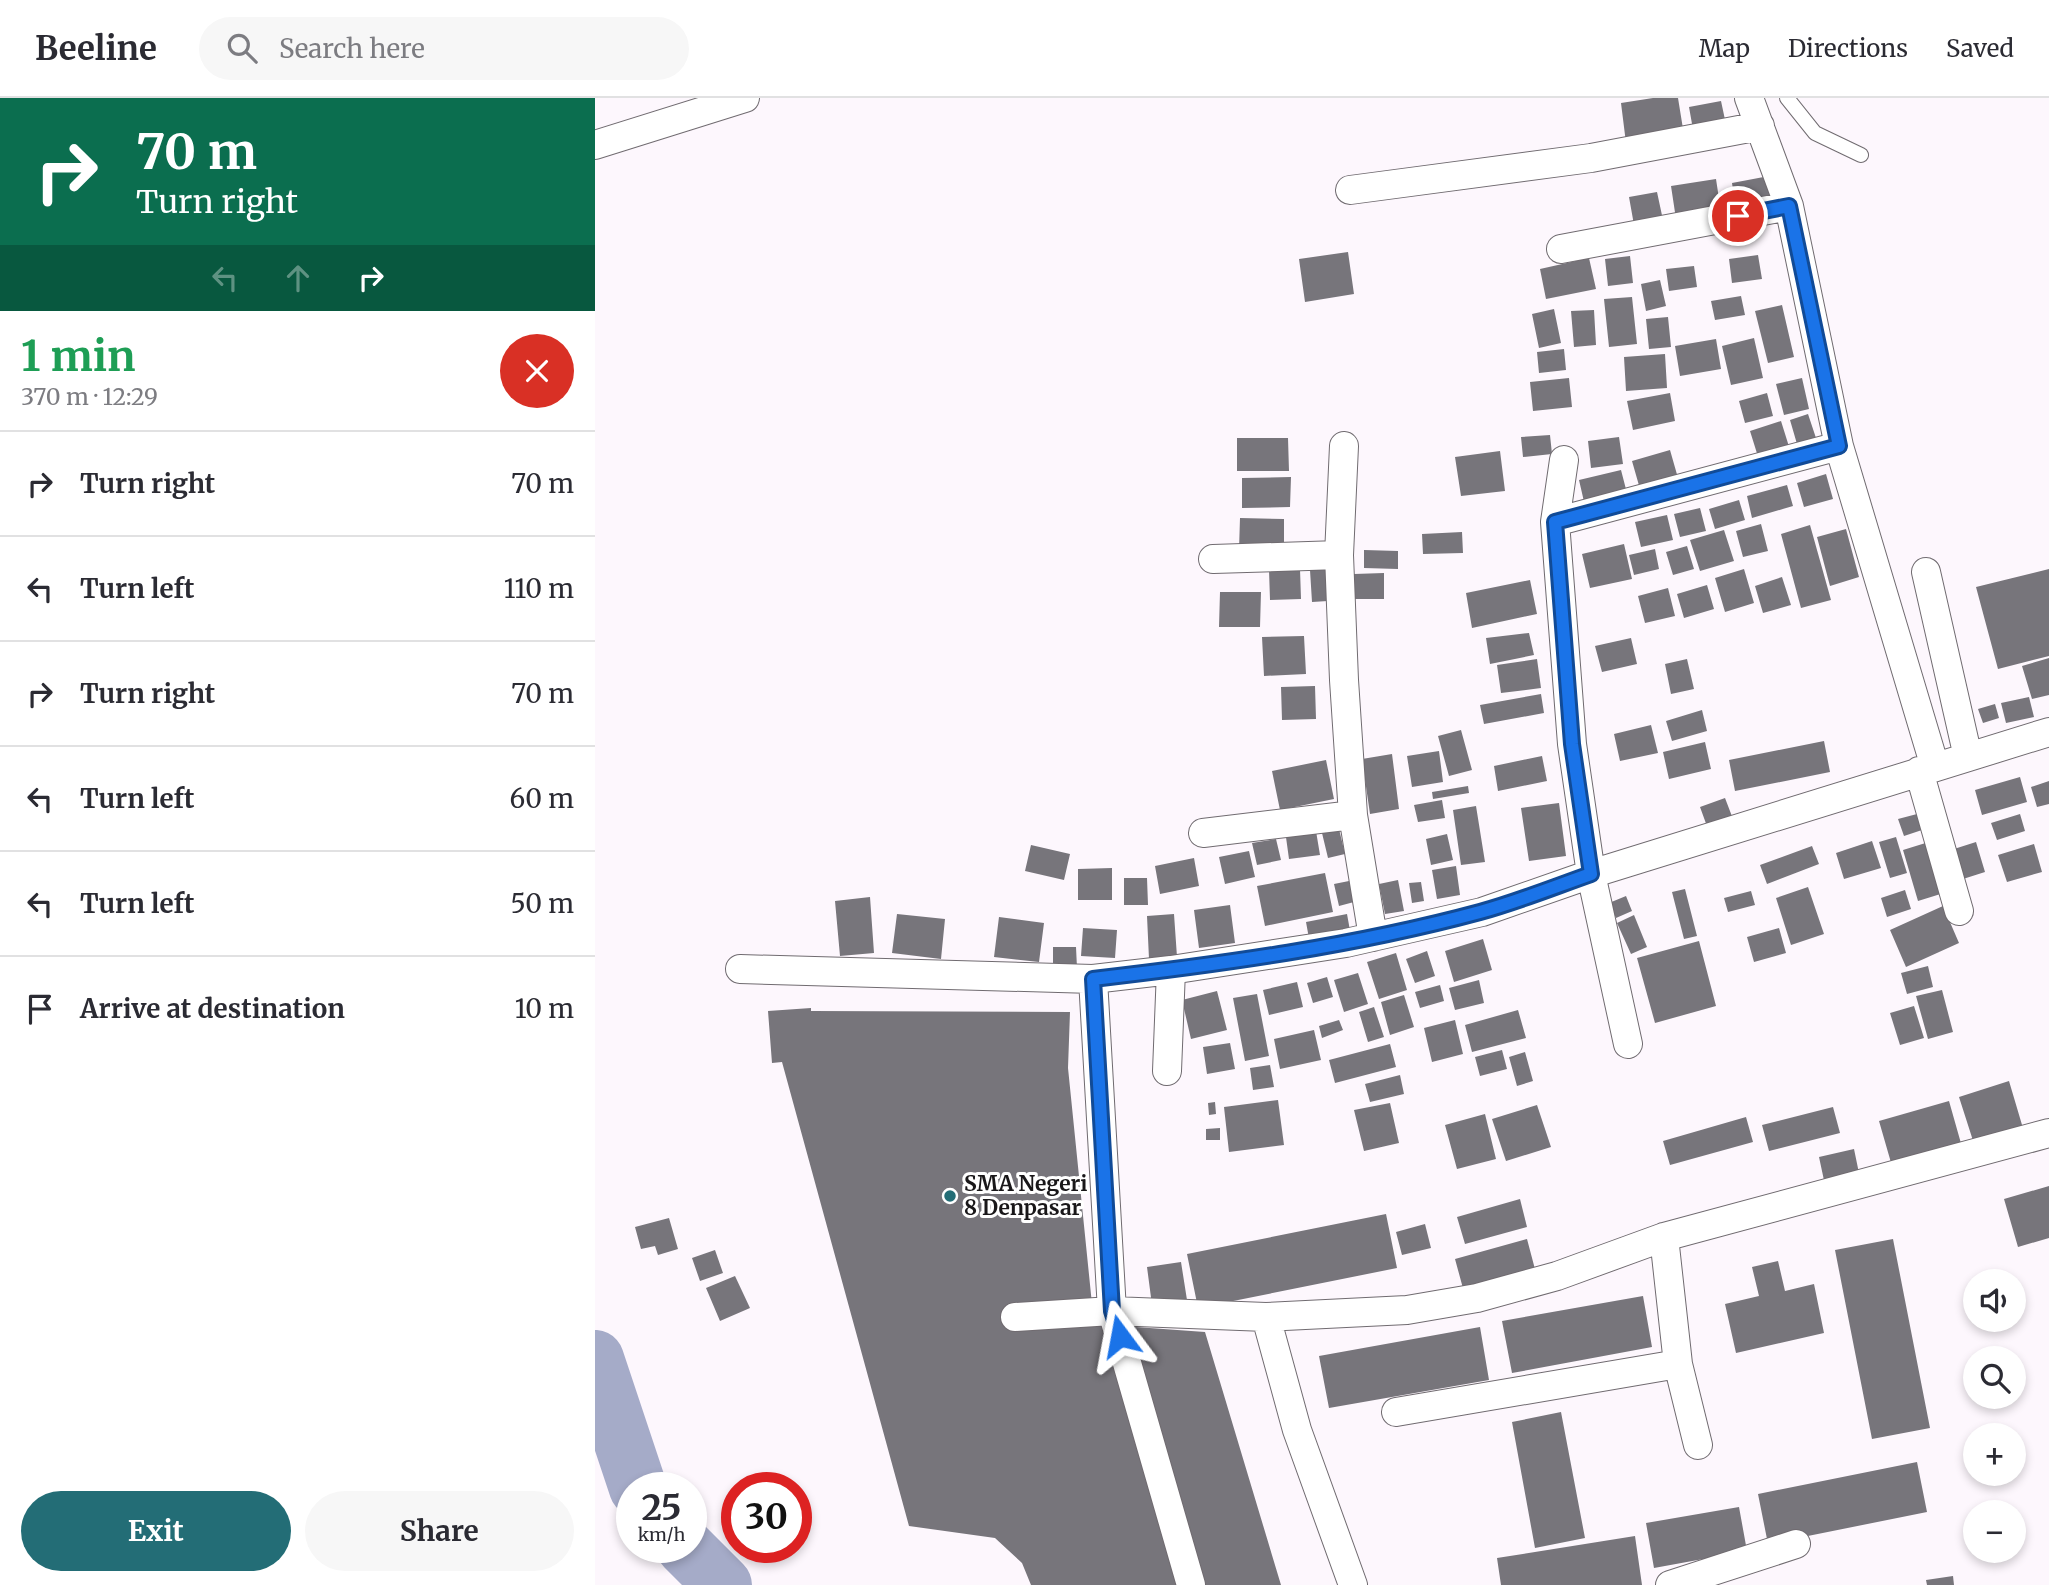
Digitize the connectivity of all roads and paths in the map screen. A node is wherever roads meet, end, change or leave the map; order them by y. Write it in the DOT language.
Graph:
graph roads {
  1 [pos="745,98"];
  2 [pos="1749,98"];
  3 [pos="1787,98"];
  4 [pos="1760,126"];
  5 [pos="595,145"];
  6 [pos="1861,155"];
  7 [pos="1350,190"];
  8 [pos="1789,206"];
  9 [pos="1561,249"];
  10 [pos="1344,446"];
  11 [pos="1839,446"];
  12 [pos="1564,460"];
  13 [pos="1555,522"];
  14 [pos="1339,555"];
  15 [pos="1213,559"];
  16 [pos="1926,572"];
  17 [pos="2049,732"];
  18 [pos="1968,757"];
  19 [pos="1927,769"];
  20 [pos="1353,815"];
  21 [pos="1203,833"];
  22 [pos="1591,874"];
  23 [pos="1959,911"];
  24 [pos="1374,937"];
  25 [pos="740,969"];
  26 [pos="1171,970"];
  27 [pos="1093,979"];
  28 [pos="1628,1044"];
  29 [pos="1167,1071"];
  30 [pos="2049,1133"];
  31 [pos="1664,1237"];
  32 [pos="1112,1311"];
  33 [pos="1015,1317"];
  34 [pos="1266,1317"];
  35 [pos="1678,1364"];
  36 [pos="1396,1412"];
  37 [pos="1698,1445"];
  38 [pos="1796,1544"];
  39 [pos="1191,1585"];
  40 [pos="1353,1585"];
  41 [pos="1670,1585"];
  1 -- 5 [label="street"];
  2 -- 4 [label="street"];
  3 -- 6 [label="lane"];
  4 -- 7 [label="street"];
  4 -- 8 [label="street"];
  8 -- 9 [label="street"];
  8 -- 11 [label="street"];
  10 -- 14 [label="street"];
  11 -- 13 [label="street"];
  11 -- 19 [label="street"];
  12 -- 13 [label="street"];
  13 -- 22 [label="street"];
  14 -- 15 [label="street"];
  14 -- 20 [label="street"];
  16 -- 18 [label="street"];
  17 -- 18 [label="street"];
  18 -- 19 [label="street"];
  19 -- 22 [label="street"];
  19 -- 23 [label="street"];
  20 -- 21 [label="street"];
  20 -- 24 [label="street"];
  22 -- 24 [label="street"];
  22 -- 28 [label="street"];
  24 -- 26 [label="street"];
  25 -- 27 [label="street"];
  26 -- 27 [label="street"];
  26 -- 29 [label="street"];
  27 -- 32 [label="street"];
  30 -- 31 [label="street"];
  31 -- 34 [label="street"];
  31 -- 35 [label="street"];
  32 -- 33 [label="street"];
  32 -- 34 [label="street"];
  32 -- 39 [label="street"];
  34 -- 40 [label="street"];
  35 -- 36 [label="street"];
  35 -- 37 [label="street"];
  38 -- 41 [label="street"];
}
